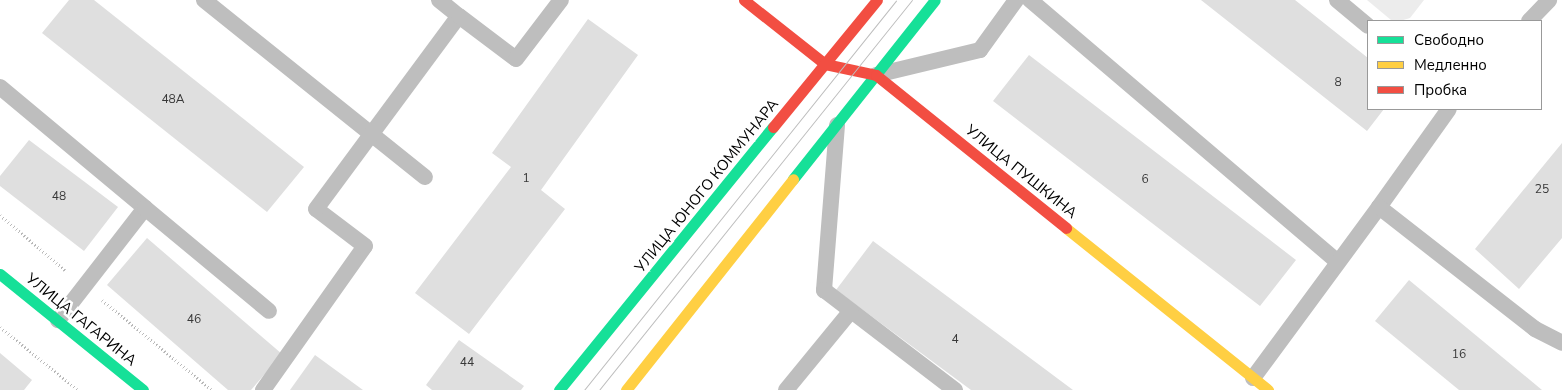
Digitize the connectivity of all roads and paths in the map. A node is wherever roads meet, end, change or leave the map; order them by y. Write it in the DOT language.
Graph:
graph roads {
  1 [pos="204,0"];
  2 [pos="439,0"];
  3 [pos="561,0"];
  4 [pos="744,0"];
  5 [pos="877,0"];
  6 [pos="935,0"];
  7 [pos="1016,0"];
  8 [pos="1030,0"];
  9 [pos="1337,0"];
  10 [pos="1549,0"];
  11 [pos="459,16"];
  12 [pos="1530,20"];
  13 [pos="1367,25"];
  14 [pos="826,64"];
  15 [pos="876,74"];
  16 [pos="0,87"];
  17 [pos="1448,110"];
  18 [pos="838,124"];
  19 [pos="372,134"];
  20 [pos="425,177"];
  21 [pos="1379,207"];
  22 [pos="145,208"];
  23 [pos="0,216"];
  24 [pos="1338,262"];
  25 [pos="0,274"];
  26 [pos="85,286"];
  27 [pos="851,311"];
  28 [pos="269,312"];
  29 [pos="58,320"];
  30 [pos="0,327"];
  31 [pos="1562,343"];
  32 [pos="1253,378"];
  33 [pos="78,390"];
  34 [pos="144,390"];
  35 [pos="212,390"];
  36 [pos="263,390"];
  37 [pos="559,390"];
  38 [pos="626,390"];
  39 [pos="786,390"];
  40 [pos="955,390"];
  41 [pos="1268,390"];
  1 -- 19 [label="lane"];
  2 -- 11 [label="lane"];
  3 -- 11 [label="lane"];
  4 -- 14 [label="street, УЛИЦА ПУШКИНА"];
  5 -- 14 [label="street, УЛИЦА ЮНОГО КОММУНАРА"];
  6 -- 15 [label="street"];
  7 -- 15 [label="lane"];
  8 -- 24 [label="lane"];
  9 -- 13 [label="lane"];
  10 -- 12 [label="lane"];
  11 -- 19 [label="lane"];
  14 -- 15 [label="street, УЛИЦА ПУШКИНА"];
  14 -- 37 [label="street, УЛИЦА ЮНОГО КОММУНАРА"];
  15 -- 18 [label="street"];
  15 -- 32 [label="street, УЛИЦА ПУШКИНА"];
  16 -- 22 [label="lane"];
  17 -- 21 [label="lane"];
  18 -- 27 [label="lane"];
  18 -- 38 [label="street"];
  19 -- 20 [label="lane"];
  19 -- 36 [label="lane"];
  21 -- 24 [label="lane"];
  21 -- 31 [label="lane"];
  22 -- 26 [label="lane"];
  22 -- 28 [label="lane"];
  23 -- 26 [label="path"];
  24 -- 32 [label="lane"];
  25 -- 29 [label="street, УЛИЦА ГАГАРИНА"];
  26 -- 29 [label="lane"];
  26 -- 35 [label="path"];
  27 -- 39 [label="lane"];
  27 -- 40 [label="lane"];
  29 -- 34 [label="street, УЛИЦА ГАГАРИНА"];
  30 -- 33 [label="path"];
  32 -- 41 [label="street, УЛИЦА ПУШКИНА"];
}
